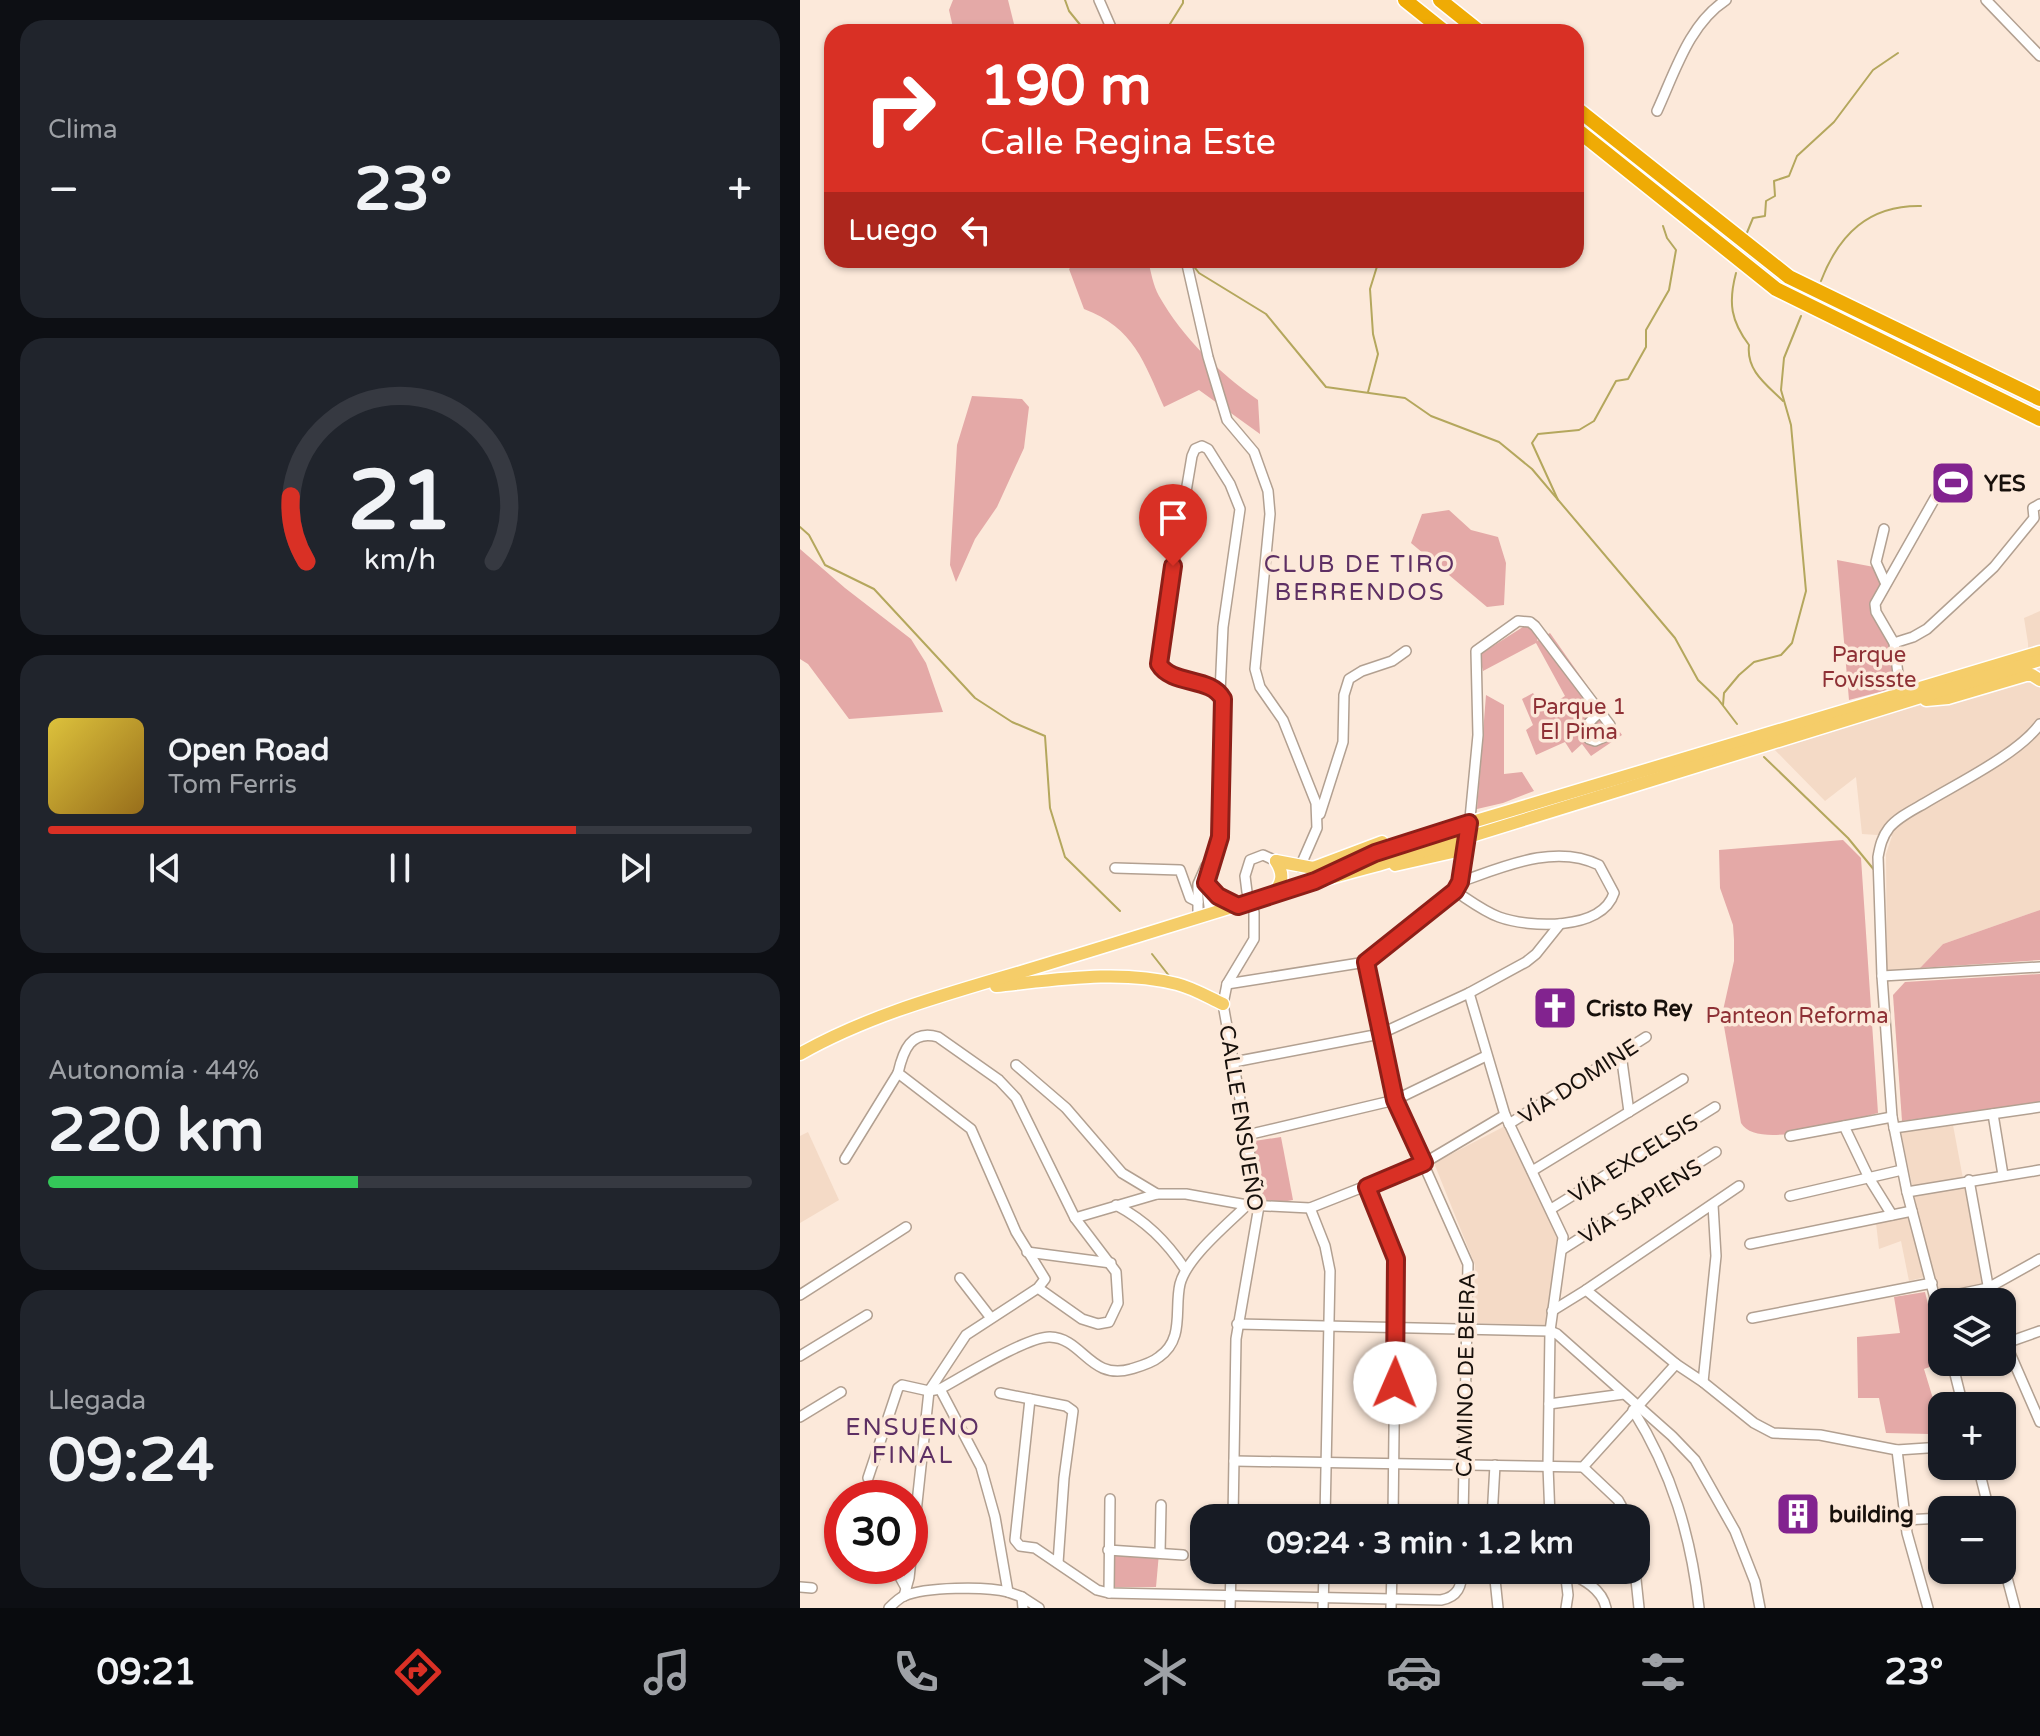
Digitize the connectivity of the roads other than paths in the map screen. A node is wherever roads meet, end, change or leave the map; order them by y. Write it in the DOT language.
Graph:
graph roads {
  1 [pos="1099,0"];
  2 [pos="1405,0"];
  3 [pos="1414,0"];
  4 [pos="1429,0"];
  5 [pos="1440,0"];
  6 [pos="1726,0"];
  7 [pos="1986,0"];
  8 [pos="1110,24"];
  9 [pos="1435,24"];
  10 [pos="1445,24"];
  11 [pos="1458,24"];
  12 [pos="1470,24"];
  13 [pos="2040,56"];
  14 [pos="1657,111"];
  15 [pos="1584,114"];
  16 [pos="1584,124"];
  17 [pos="1584,135"];
  18 [pos="1584,142"];
  19 [pos="1188,268"];
  20 [pos="2040,399"];
  21 [pos="2040,409"];
  22 [pos="2040,421"];
  23 [pos="1935,498"];
  24 [pos="2040,504"];
  25 [pos="2037,519"];
  26 [pos="1884,529"];
  27 [pos="1885,582"];
  28 [pos="1894,643"];
  29 [pos="1406,651"];
  30 [pos="2039,657"];
  31 [pos="2040,680"];
  32 [pos="1220,693"];
  33 [pos="1904,699"];
  34 [pos="1600,712"];
  35 [pos="2040,724"];
  36 [pos="1318,819"];
  37 [pos="1469,829"];
  38 [pos="1409,842"];
  39 [pos="1466,849"];
  40 [pos="1376,859"];
  41 [pos="1276,861"];
  42 [pos="1300,867"];
  43 [pos="1115,868"];
  44 [pos="1205,877"];
  45 [pos="1457,886"];
  46 [pos="1247,892"];
  47 [pos="1272,894"];
  48 [pos="1198,902"];
  49 [pos="1238,906"];
  50 [pos="1254,912"];
  51 [pos="1204,916"];
  52 [pos="1560,924"];
  53 [pos="1366,962"];
  54 [pos="2040,967"];
  55 [pos="1882,976"];
  56 [pos="1227,984"];
  57 [pos="961,990"];
  58 [pos="1469,993"];
  59 [pos="1223,1004"];
  60 [pos="1380,1034"];
  61 [pos="1646,1037"];
  62 [pos="800,1054"];
  63 [pos="1621,1054"];
  64 [pos="1486,1056"];
  65 [pos="1234,1062"];
  66 [pos="1016,1065"];
  67 [pos="898,1073"];
  68 [pos="1683,1079"];
  69 [pos="1395,1100"];
  70 [pos="1715,1107"];
  71 [pos="2040,1107"];
  72 [pos="1629,1112"];
  73 [pos="1993,1114"];
  74 [pos="1892,1117"];
  75 [pos="1507,1120"];
  76 [pos="1844,1126"];
  77 [pos="1894,1128"];
  78 [pos="1247,1135"];
  79 [pos="1790,1136"];
  80 [pos="1716,1152"];
  81 [pos="845,1159"];
  82 [pos="1424,1163"];
  83 [pos="1902,1170"];
  84 [pos="2040,1170"];
  85 [pos="1532,1171"];
  86 [pos="2003,1175"];
  87 [pos="1869,1178"];
  88 [pos="1969,1180"];
  89 [pos="1739,1186"];
  90 [pos="1367,1187"];
  91 [pos="1907,1192"];
  92 [pos="1157,1194"];
  93 [pos="1790,1196"];
  94 [pos="1116,1205"];
  95 [pos="1247,1205"];
  96 [pos="1713,1205"];
  97 [pos="1259,1206"];
  98 [pos="1310,1208"];
  99 [pos="1551,1209"];
  100 [pos="1912,1211"];
  101 [pos="1892,1215"];
  102 [pos="1075,1218"];
  103 [pos="906,1227"];
  104 [pos="1750,1244"];
  105 [pos="1563,1249"];
  106 [pos="1027,1252"];
  107 [pos="2040,1259"];
  108 [pos="1111,1263"];
  109 [pos="1185,1269"];
  110 [pos="960,1278"];
  111 [pos="1932,1283"];
  112 [pos="1038,1288"];
  113 [pos="1933,1288"];
  114 [pos="1988,1288"];
  115 [pos="1586,1290"];
  116 [pos="800,1295"];
  117 [pos="1552,1311"];
  118 [pos="867,1315"];
  119 [pos="991,1318"];
  120 [pos="1752,1318"];
  121 [pos="1237,1324"];
  122 [pos="1328,1326"];
  123 [pos="1396,1328"];
  124 [pos="1467,1328"];
  125 [pos="1550,1331"];
  126 [pos="2040,1331"];
  127 [pos="2016,1336"];
  128 [pos="800,1356"];
  129 [pos="1676,1364"];
  130 [pos="2016,1366"];
  131 [pos="1703,1382"];
  132 [pos="935,1390"];
  133 [pos="841,1392"];
  134 [pos="1000,1393"];
  135 [pos="1624,1394"];
  136 [pos="1030,1399"];
  137 [pos="1549,1404"];
  138 [pos="1634,1408"];
  139 [pos="800,1417"];
  140 [pos="2039,1417"];
  141 [pos="1928,1448"];
  142 [pos="1897,1450"];
  143 [pos="1234,1461"];
  144 [pos="1325,1463"];
  145 [pos="1395,1465"];
  146 [pos="1463,1465"];
  147 [pos="1495,1465"];
  148 [pos="1548,1466"];
  149 [pos="1583,1467"];
  150 [pos="868,1478"];
  151 [pos="1110,1499"];
  152 [pos="1233,1504"];
  153 [pos="1325,1504"];
  154 [pos="1394,1504"];
  155 [pos="1463,1504"];
  156 [pos="1493,1504"];
  157 [pos="1549,1504"];
  158 [pos="1620,1504"];
  159 [pos="1161,1505"];
  160 [pos="1928,1519"];
  161 [pos="1905,1520"];
  162 [pos="1059,1542"];
  163 [pos="1035,1548"];
  164 [pos="1108,1550"];
  165 [pos="1160,1553"];
  166 [pos="1183,1555"];
  167 [pos="1058,1563"];
  168 [pos="902,1584"];
  169 [pos="1231,1584"];
  170 [pos="1392,1584"];
  171 [pos="1460,1584"];
  172 [pos="1495,1584"];
  173 [pos="1567,1584"];
  174 [pos="1590,1584"];
  175 [pos="1636,1584"];
  176 [pos="2009,1584"];
  177 [pos="800,1587"];
  178 [pos="812,1588"];
  179 [pos="905,1592"];
  180 [pos="1008,1592"];
  181 [pos="1109,1593"];
  182 [pos="1231,1597"];
  183 [pos="1022,1603"];
  184 [pos="1324,1603"];
  185 [pos="1391,1604"];
  186 [pos="889,1608"];
  187 [pos="1039,1608"];
  188 [pos="1230,1608"];
  189 [pos="1498,1608"];
  190 [pos="1566,1608"];
  191 [pos="1606,1608"];
  192 [pos="1639,1608"];
  193 [pos="1699,1608"];
  194 [pos="1760,1608"];
  195 [pos="1928,1608"];
  196 [pos="2015,1608"];
  1 -- 8 [label="street"];
  2 -- 9 [label="highway"];
  3 -- 10 [label="highway"];
  4 -- 11 [label="highway"];
  5 -- 12 [label="highway"];
  6 -- 14 [label="street"];
  7 -- 13 [label="street"];
  15 -- 20 [label="highway"];
  16 -- 21 [label="highway"];
  17 -- 22 [label="highway"];
  18 -- 22 [label="highway"];
  19 -- 36 [label="street"];
  23 -- 27 [label="street"];
  24 -- 25 [label="street"];
  25 -- 28 [label="street"];
  26 -- 27 [label="street"];
  27 -- 28 [label="street"];
  28 -- 33 [label="street"];
  29 -- 36 [label="street"];
  30 -- 33 [label="main road"];
  31 -- 33 [label="main road"];
  32 -- 32 [label="street"];
  32 -- 44 [label="street"];
  33 -- 37 [label="main road"];
  34 -- 37 [label="street"];
  35 -- 55 [label="street"];
  36 -- 42 [label="street"];
  37 -- 38 [label="main road"];
  37 -- 39 [label="street"];
  37 -- 40 [label="main road"];
  38 -- 40 [label="main road"];
  38 -- 42 [label="main road"];
  39 -- 40 [label="main road"];
  39 -- 45 [label="street"];
  40 -- 47 [label="main road"];
  41 -- 42 [label="main road"];
  41 -- 46 [label="street"];
  41 -- 47 [label="main road"];
  43 -- 48 [label="street"];
  44 -- 48 [label="street"];
  44 -- 49 [label="main road"];
  44 -- 51 [label="street"];
  45 -- 52 [label="street"];
  45 -- 52 [label="street"];
  45 -- 53 [label="street"];
  47 -- 49 [label="main road"];
  48 -- 51 [label="street"];
  49 -- 51 [label="main road"];
  50 -- 56 [label="street"];
  51 -- 57 [label="main road"];
  52 -- 58 [label="street"];
  53 -- 56 [label="street"];
  53 -- 60 [label="street, CAMINO DE BEIRA"];
  54 -- 55 [label="street"];
  55 -- 74 [label="street"];
  56 -- 59 [label="street"];
  57 -- 59 [label="main road"];
  57 -- 62 [label="main road"];
  58 -- 60 [label="street"];
  58 -- 64 [label="street"];
  59 -- 65 [label="street, CALLE ENSUEÑO"];
  60 -- 65 [label="street"];
  60 -- 69 [label="street, CAMINO DE BEIRA"];
  61 -- 63 [label="street, VÍA DOMINE"];
  63 -- 72 [label="street"];
  63 -- 75 [label="street, VÍA DOMINE"];
  64 -- 69 [label="street"];
  64 -- 75 [label="street"];
  65 -- 78 [label="street, CALLE ENSUEÑO"];
  66 -- 92 [label="street"];
  67 -- 81 [label="street"];
  67 -- 102 [label="street"];
  67 -- 106 [label="street"];
  68 -- 72 [label="street"];
  69 -- 78 [label="street"];
  69 -- 82 [label="street, CAMINO DE BEIRA"];
  70 -- 99 [label="street, VÍA EXCELSIS"];
  71 -- 73 [label="street"];
  72 -- 85 [label="street"];
  73 -- 77 [label="street"];
  73 -- 86 [label="street"];
  74 -- 76 [label="street"];
  74 -- 77 [label="street"];
  75 -- 82 [label="street, VÍA DOMINE"];
  75 -- 85 [label="street"];
  76 -- 79 [label="street"];
  76 -- 87 [label="street"];
  77 -- 83 [label="street"];
  78 -- 97 [label="street, CALLE ENSUEÑO"];
  80 -- 105 [label="street, VÍA SAPIENS"];
  82 -- 90 [label="street, VÍA DOMINE"];
  82 -- 124 [label="street, CAMINO DE BEIRA"];
  83 -- 87 [label="street"];
  83 -- 91 [label="street"];
  84 -- 86 [label="street"];
  85 -- 99 [label="street"];
  86 -- 88 [label="street"];
  87 -- 93 [label="street"];
  87 -- 101 [label="street"];
  88 -- 91 [label="street"];
  88 -- 114 [label="street"];
  89 -- 96 [label="street"];
  90 -- 98 [label="street, VÍA DOMINE"];
  90 -- 123 [label="street"];
  91 -- 100 [label="street"];
  92 -- 94 [label="street"];
  92 -- 95 [label="street"];
  94 -- 102 [label="street"];
  94 -- 109 [label="street"];
  95 -- 97 [label="street"];
  95 -- 109 [label="street"];
  96 -- 115 [label="street"];
  96 -- 131 [label="street"];
  97 -- 98 [label="street"];
  97 -- 121 [label="street, CALLE ENSUEÑO"];
  98 -- 122 [label="street"];
  99 -- 105 [label="street"];
  100 -- 101 [label="street"];
  100 -- 111 [label="street"];
  101 -- 104 [label="street"];
  102 -- 108 [label="street"];
  103 -- 116 [label="street"];
  105 -- 117 [label="street"];
  106 -- 108 [label="street"];
  106 -- 112 [label="street"];
  107 -- 114 [label="street"];
  108 -- 112 [label="street"];
  109 -- 132 [label="street"];
  110 -- 119 [label="street"];
  111 -- 113 [label="street"];
  111 -- 120 [label="street"];
  112 -- 119 [label="street"];
  115 -- 117 [label="street"];
  115 -- 129 [label="street"];
  117 -- 125 [label="street"];
  118 -- 128 [label="street"];
  119 -- 132 [label="street"];
  121 -- 122 [label="street"];
  121 -- 143 [label="street, CALLE ENSUEÑO"];
  122 -- 123 [label="street"];
  122 -- 144 [label="street"];
  123 -- 124 [label="street"];
  123 -- 145 [label="street"];
  124 -- 125 [label="street"];
  124 -- 146 [label="street, CAMINO DE BEIRA"];
  125 -- 135 [label="street"];
  125 -- 137 [label="street"];
  126 -- 127 [label="street"];
  129 -- 131 [label="street"];
  129 -- 138 [label="street"];
  130 -- 140 [label="street"];
  131 -- 142 [label="street"];
  132 -- 150 [label="street"];
  132 -- 179 [label="street"];
  132 -- 180 [label="street"];
  133 -- 139 [label="street"];
  134 -- 136 [label="street"];
  135 -- 137 [label="street"];
  135 -- 138 [label="street"];
  136 -- 162 [label="street"];
  136 -- 163 [label="street"];
  137 -- 148 [label="street"];
  138 -- 149 [label="street"];
  138 -- 193 [label="street"];
  138 -- 194 [label="street"];
  141 -- 142 [label="street"];
  142 -- 161 [label="street"];
  143 -- 144 [label="street"];
  143 -- 152 [label="street, CALLE ENSUEÑO"];
  144 -- 145 [label="street"];
  144 -- 153 [label="street"];
  145 -- 146 [label="street"];
  145 -- 154 [label="street"];
  146 -- 147 [label="street"];
  146 -- 155 [label="street, CAMINO DE BEIRA"];
  147 -- 148 [label="street"];
  147 -- 156 [label="street"];
  148 -- 149 [label="street"];
  148 -- 157 [label="street"];
  149 -- 158 [label="street"];
  151 -- 164 [label="street"];
  159 -- 165 [label="street"];
  160 -- 161 [label="street"];
  161 -- 195 [label="street"];
  162 -- 163 [label="street"];
  162 -- 167 [label="street"];
  163 -- 167 [label="street"];
  164 -- 165 [label="street"];
  164 -- 181 [label="street"];
  165 -- 166 [label="street"];
  167 -- 181 [label="street"];
  168 -- 179 [label="street"];
  169 -- 182 [label="street"];
  170 -- 185 [label="street"];
  171 -- 185 [label="street"];
  172 -- 189 [label="street"];
  173 -- 190 [label="street"];
  174 -- 191 [label="street"];
  175 -- 192 [label="street"];
  176 -- 196 [label="street"];
  177 -- 178 [label="street"];
  179 -- 180 [label="street"];
  179 -- 186 [label="street"];
  180 -- 183 [label="street"];
  181 -- 182 [label="street"];
  182 -- 184 [label="street"];
  182 -- 188 [label="street"];
  183 -- 187 [label="street"];
  184 -- 185 [label="street"];
}
